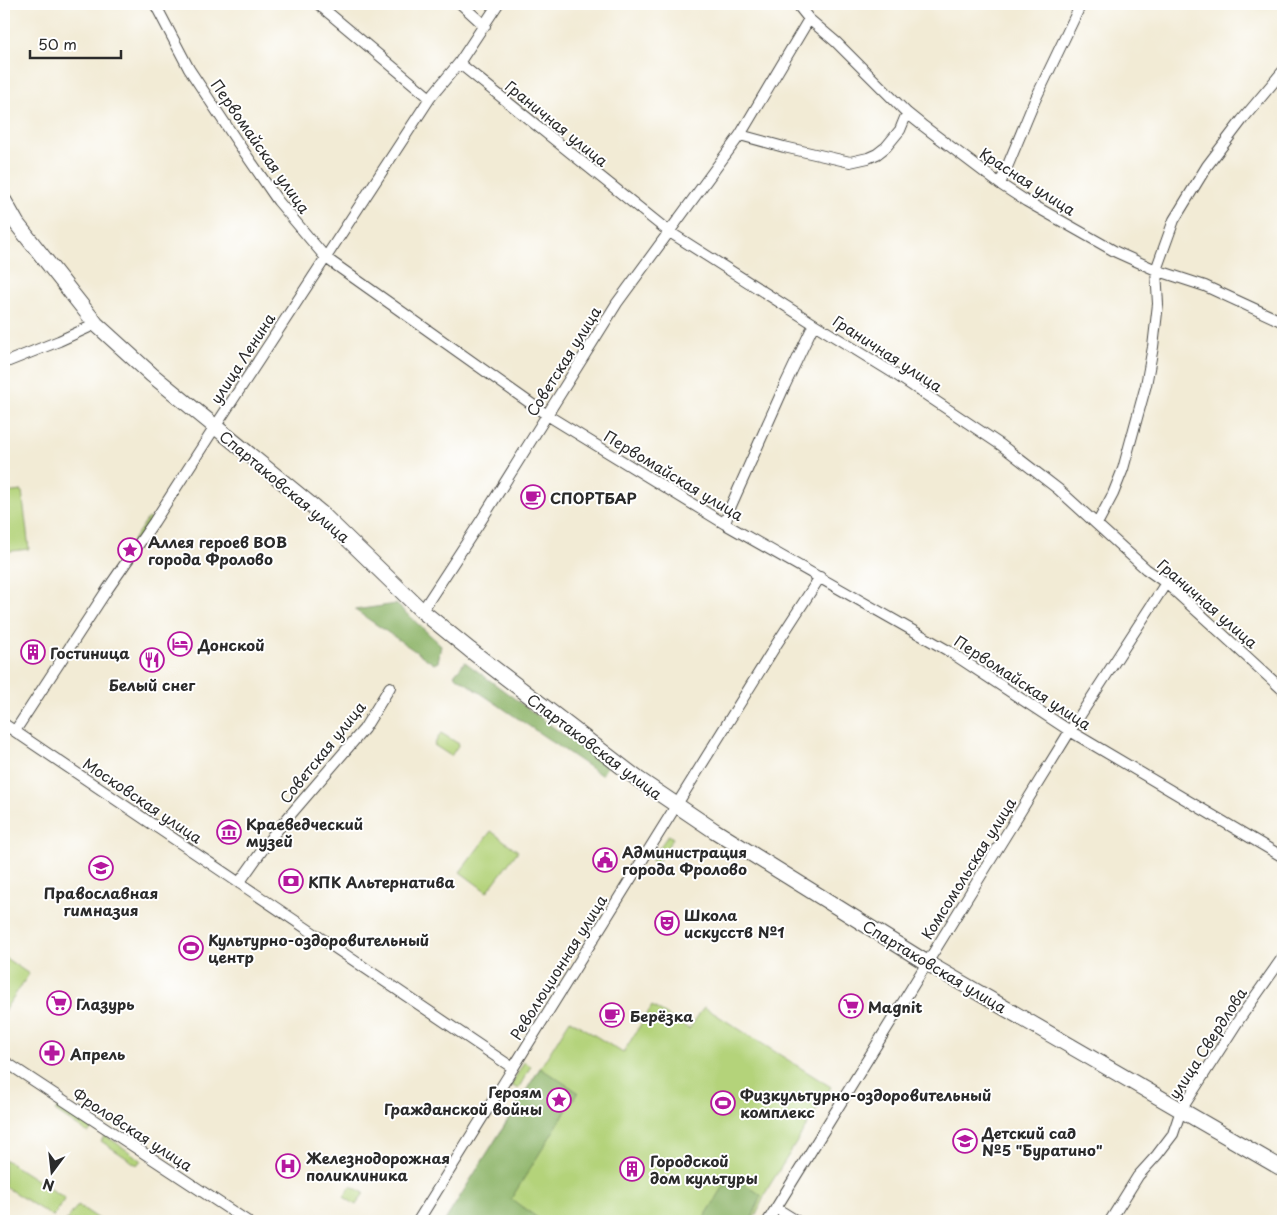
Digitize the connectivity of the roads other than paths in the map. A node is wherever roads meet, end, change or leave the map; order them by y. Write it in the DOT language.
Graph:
graph roads {
  1 [pos="155,4"];
  2 [pos="318,4"];
  3 [pos="461,4"];
  4 [pos="498,4"];
  5 [pos="797,4"];
  6 [pos="1081,4"];
  7 [pos="809,19"];
  8 [pos="485,26"];
  9 [pos="459,63"];
  10 [pos="1283,71"];
  11 [pos="430,98"];
  12 [pos="907,113"];
  13 [pos="740,134"];
  14 [pos="1000,184"];
  15 [pos="4,201"];
  16 [pos="668,231"];
  17 [pos="326,258"];
  18 [pos="1156,270"];
  19 [pos="1283,322"];
  20 [pos="96,324"];
  21 [pos="814,324"];
  22 [pos="4,362"];
  23 [pos="547,415"];
  24 [pos="215,428"];
  25 [pos="725,524"];
  26 [pos="1097,524"];
  27 [pos="820,577"];
  28 [pos="1166,583"];
  29 [pos="422,610"];
  30 [pos="390,687"];
  31 [pos="1283,690"];
  32 [pos="4,724"];
  33 [pos="14,731"];
  34 [pos="1070,731"];
  35 [pos="676,806"];
  36 [pos="1283,857"];
  37 [pos="239,883"];
  38 [pos="1283,957"];
  39 [pos="927,963"];
  40 [pos="4,1061"];
  41 [pos="513,1068"];
  42 [pos="1181,1110"];
  43 [pos="1283,1169"];
  44 [pos="776,1208"];
  45 [pos="247,1221"];
  46 [pos="418,1221"];
  47 [pos="768,1221"];
  48 [pos="797,1221"];
  49 [pos="1110,1221"];
  1 -- 17 [label="street, Первомайская улица"];
  2 -- 11 [label="street"];
  3 -- 8 [label="street"];
  4 -- 8 [label="street, улица Ленина"];
  5 -- 7 [label="street, Красная улица"];
  6 -- 14 [label="street"];
  7 -- 12 [label="street, Красная улица"];
  7 -- 13 [label="street, Советская улица"];
  8 -- 9 [label="street, улица Ленина"];
  9 -- 11 [label="street, улица Ленина"];
  9 -- 16 [label="street, Граничная улица"];
  10 -- 18 [label="street"];
  11 -- 17 [label="street, улица Ленина"];
  12 -- 13 [label="street"];
  12 -- 14 [label="street, Красная улица"];
  13 -- 16 [label="street, Советская улица"];
  14 -- 18 [label="street, Красная улица"];
  15 -- 20 [label="main road, Спартаковская улица"];
  16 -- 21 [label="street, Граничная улица"];
  16 -- 23 [label="street, Советская улица"];
  17 -- 23 [label="street, Первомайская улица"];
  17 -- 24 [label="street, улица Ленина"];
  18 -- 19 [label="street, Красная улица"];
  18 -- 26 [label="street"];
  20 -- 22 [label="street"];
  20 -- 24 [label="main road, Спартаковская улица"];
  21 -- 25 [label="street"];
  21 -- 26 [label="street, Граничная улица"];
  23 -- 25 [label="street, Первомайская улица"];
  23 -- 29 [label="street, Советская улица"];
  24 -- 29 [label="main road, Спартаковская улица"];
  24 -- 33 [label="street, улица Ленина"];
  25 -- 27 [label="street, Первомайская улица"];
  26 -- 28 [label="street, Граничная улица"];
  27 -- 34 [label="street, Первомайская улица"];
  27 -- 35 [label="street, Революционная улица"];
  28 -- 31 [label="street, Граничная улица"];
  28 -- 34 [label="street, Комсомольская улица"];
  29 -- 35 [label="main road, Спартаковская улица"];
  30 -- 37 [label="street, Советская улица"];
  32 -- 33 [label="street, Московская улица"];
  33 -- 37 [label="street, Московская улица"];
  34 -- 36 [label="street, Первомайская улица"];
  34 -- 39 [label="street, Комсомольская улица"];
  35 -- 39 [label="main road, Спартаковская улица"];
  35 -- 41 [label="street, Революционная улица"];
  37 -- 41 [label="street, Московская улица"];
  38 -- 42 [label="street, улица Свердлова"];
  39 -- 42 [label="main road, Спартаковская улица"];
  39 -- 44 [label="street, Комсомольская улица"];
  40 -- 45 [label="street, Фроловская улица"];
  41 -- 46 [label="street, Революционная улица"];
  42 -- 43 [label="main road, Спартаковская улица"];
  42 -- 49 [label="street, улица Свердлова"];
  44 -- 47 [label="street, Комсомольская улица"];
  44 -- 48 [label="street"];
}
